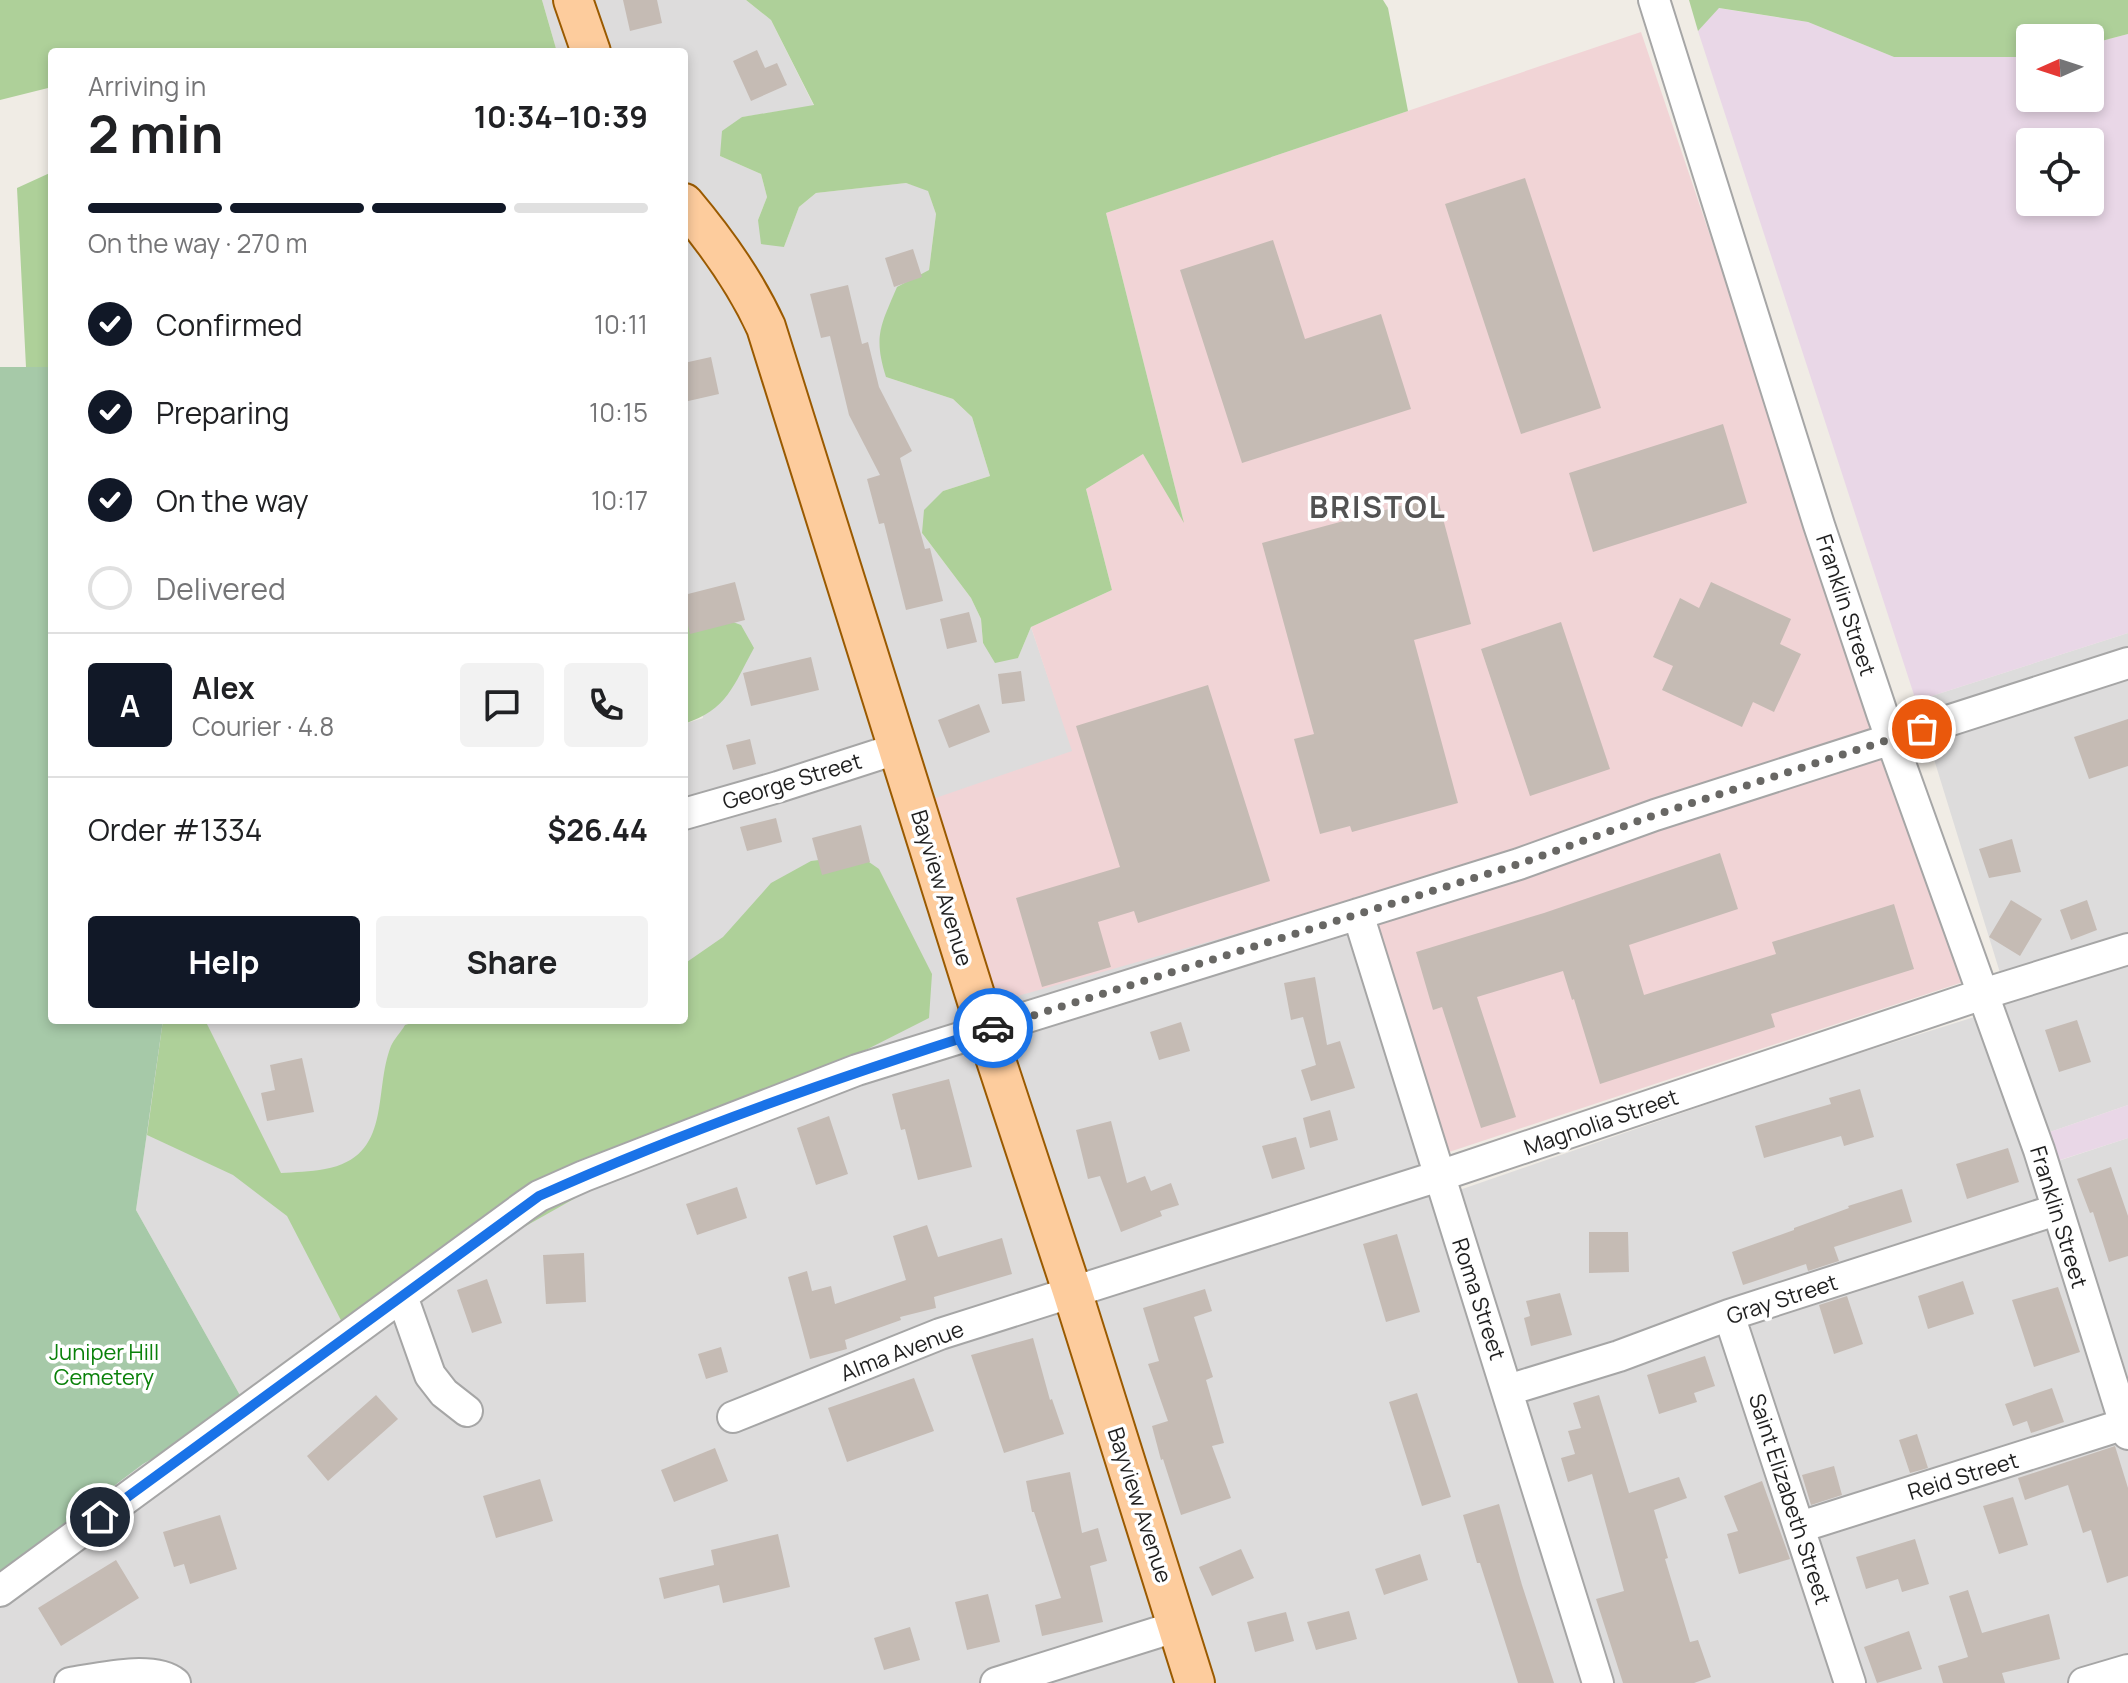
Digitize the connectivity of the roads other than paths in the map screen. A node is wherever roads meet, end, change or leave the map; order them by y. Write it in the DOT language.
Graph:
graph roads {
  1 [pos="573,0"];
  2 [pos="1654,0"];
  3 [pos="590,48"];
  4 [pos="688,208"];
  5 [pos="2128,663"];
  6 [pos="1892,738"];
  7 [pos="899,748"];
  8 [pos="688,813"];
  9 [pos="1358,914"];
  10 [pos="2128,949"];
  11 [pos="1983,994"];
  12 [pos="986,1030"];
  13 [pos="1439,1176"];
  14 [pos="2056,1210"];
  15 [pos="1072,1291"];
  16 [pos="402,1296"];
  17 [pos="1729,1315"];
  18 [pos="1508,1390"];
  19 [pos="467,1411"];
  20 [pos="733,1417"];
  21 [pos="2126,1429"];
  22 [pos="1800,1527"];
  23 [pos="0,1591"];
  24 [pos="1178,1626"];
  25 [pos="2128,1670"];
  26 [pos="70,1683"];
  27 [pos="175,1683"];
  28 [pos="996,1683"];
  29 [pos="1195,1683"];
  30 [pos="1598,1683"];
  31 [pos="1850,1683"];
  32 [pos="2084,1683"];
  1 -- 3 [label="main road"];
  2 -- 6 [label="street, Franklin Street"];
  4 -- 7 [label="main road, Bayview Avenue"];
  5 -- 6 [label="street"];
  6 -- 9 [label="street"];
  6 -- 11 [label="street, Franklin Street"];
  7 -- 8 [label="street, George Street"];
  7 -- 12 [label="main road, Bayview Avenue"];
  9 -- 12 [label="street"];
  9 -- 13 [label="street, Roma Street"];
  10 -- 11 [label="street, Magnolia Street"];
  11 -- 13 [label="street, Magnolia Street"];
  11 -- 14 [label="street, Franklin Street"];
  12 -- 15 [label="main road, Bayview Avenue"];
  12 -- 16 [label="street"];
  13 -- 15 [label="street, Magnolia Street"];
  13 -- 18 [label="street, Roma Street"];
  14 -- 17 [label="street, Gray Street"];
  14 -- 21 [label="street, Franklin Street"];
  15 -- 20 [label="street, Alma Avenue"];
  15 -- 24 [label="main road, Bayview Avenue"];
  16 -- 19 [label="street"];
  16 -- 23 [label="street"];
  17 -- 18 [label="street, Gray Street"];
  17 -- 22 [label="street, Saint Elizabeth Street"];
  18 -- 30 [label="street, Roma Street"];
  21 -- 22 [label="street, Reid Street"];
  22 -- 31 [label="street, Saint Elizabeth Street"];
  24 -- 28 [label="street"];
  24 -- 29 [label="main road, Bayview Avenue"];
  25 -- 32 [label="street"];
  26 -- 27 [label="street"];
}
